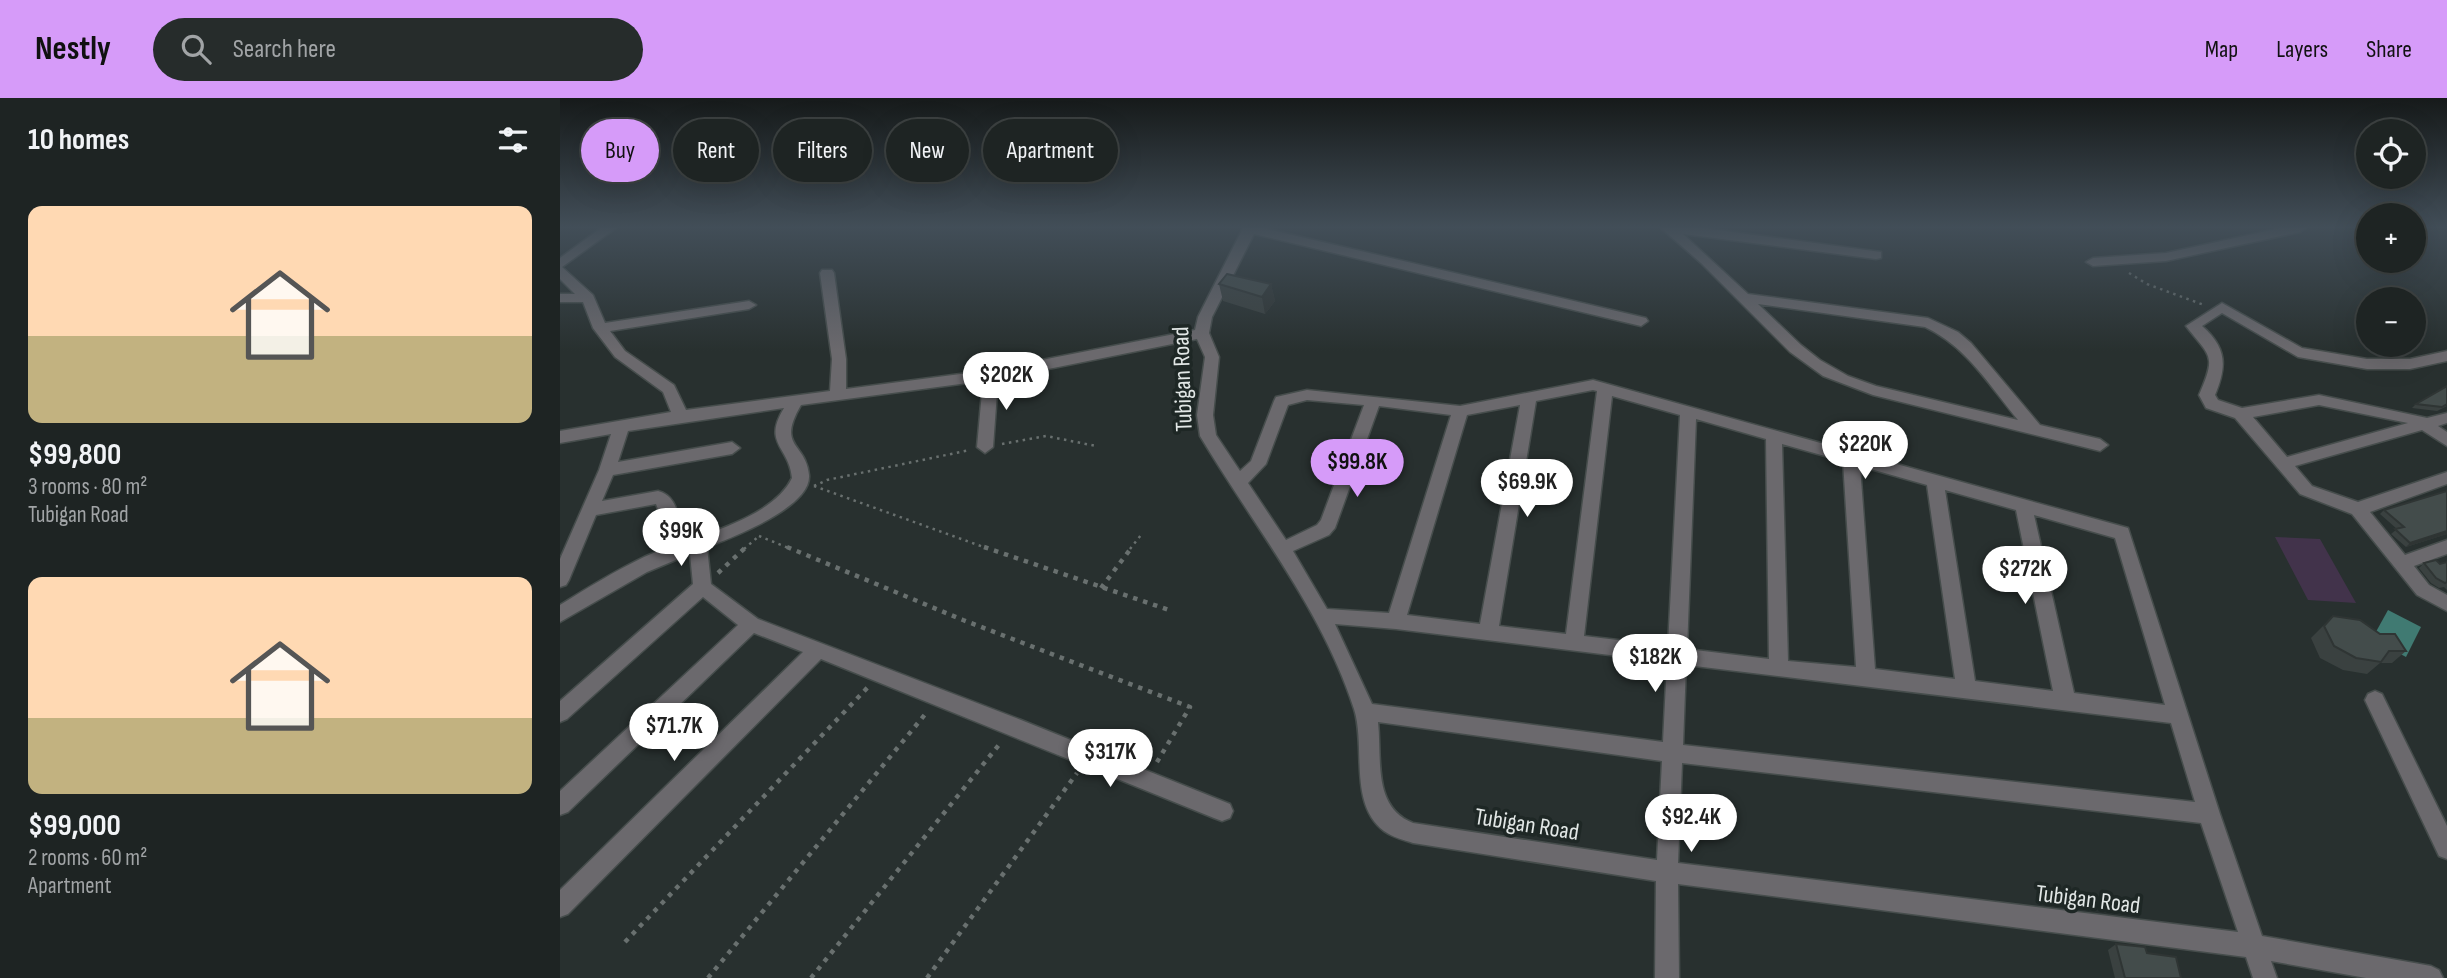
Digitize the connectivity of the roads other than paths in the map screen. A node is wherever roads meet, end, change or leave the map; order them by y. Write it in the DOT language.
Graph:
graph roads {
  1 [pos="1229,269"];
  2 [pos="1430,269"];
  3 [pos="1717,269"];
  4 [pos="560,271"];
  5 [pos="827,273"];
  6 [pos="560,298"];
  7 [pos="588,298"];
  8 [pos="1747,298"];
  9 [pos="749,305"];
  10 [pos="1641,321"];
  11 [pos="600,328"];
  12 [pos="1202,333"];
  13 [pos="2447,356"];
  14 [pos="991,375"];
  15 [pos="1605,389"];
  16 [pos="838,396"];
  17 [pos="1529,398"];
  18 [pos="796,400"];
  19 [pos="1373,400"];
  20 [pos="1460,411"];
  21 [pos="1688,412"];
  22 [pos="2241,414"];
  23 [pos="681,416"];
  24 [pos="2447,418"];
  25 [pos="2426,424"];
  26 [pos="621,427"];
  27 [pos="2035,430"];
  28 [pos="1774,436"];
  29 [pos="560,438"];
  30 [pos="2447,440"];
  31 [pos="2100,446"];
  32 [pos="985,447"];
  33 [pos="732,448"];
  34 [pos="1851,457"];
  35 [pos="2283,464"];
  36 [pos="607,470"];
  37 [pos="2447,478"];
  38 [pos="1935,481"];
  39 [pos="1239,482"];
  40 [pos="2024,506"];
  41 [pos="2358,509"];
  42 [pos="590,510"];
  43 [pos="673,528"];
  44 [pos="698,545"];
  45 [pos="2447,547"];
  46 [pos="1284,548"];
  47 [pos="2401,562"];
  48 [pos="560,580"];
  49 [pos="702,587"];
  50 [pos="2447,604"];
  51 [pos="560,614"];
  52 [pos="1324,616"];
  53 [pos="1396,621"];
  54 [pos="751,624"];
  55 [pos="1488,634"];
  56 [pos="1574,644"];
  57 [pos="818,649"];
  58 [pos="1677,656"];
  59 [pos="1779,668"];
  60 [pos="1866,676"];
  61 [pos="1966,688"];
  62 [pos="2065,699"];
  63 [pos="2375,700"];
  64 [pos="1365,712"];
  65 [pos="560,713"];
  66 [pos="2177,715"];
  67 [pos="1673,753"];
  68 [pos="560,805"];
  69 [pos="1222,811"];
  70 [pos="2209,814"];
  71 [pos="2447,849"];
  72 [pos="1667,872"];
  73 [pos="560,906"];
  74 [pos="2254,946"];
  75 [pos="1667,978"];
  76 [pos="2265,978"];
  77 [pos="2431,978"];
  1 -- 12 [label="street, Tubigan Road"];
  2 -- 10 [label="street"];
  3 -- 8 [label="street"];
  4 -- 7 [label="street"];
  5 -- 16 [label="street"];
  6 -- 7 [label="street"];
  7 -- 11 [label="street"];
  8 -- 27 [label="street"];
  8 -- 27 [label="street"];
  9 -- 11 [label="street"];
  11 -- 23 [label="street"];
  12 -- 14 [label="street"];
  12 -- 39 [label="street, Tubigan Road"];
  13 -- 22 [label="street"];
  14 -- 16 [label="street"];
  14 -- 32 [label="street"];
  15 -- 17 [label="street"];
  15 -- 21 [label="street"];
  15 -- 56 [label="street"];
  16 -- 18 [label="street"];
  17 -- 20 [label="street"];
  17 -- 55 [label="street"];
  18 -- 23 [label="street"];
  18 -- 44 [label="street"];
  19 -- 20 [label="street"];
  19 -- 39 [label="street"];
  19 -- 46 [label="street"];
  20 -- 53 [label="street"];
  21 -- 28 [label="street"];
  21 -- 58 [label="street"];
  22 -- 25 [label="street"];
  22 -- 35 [label="street"];
  23 -- 26 [label="street"];
  24 -- 25 [label="street"];
  25 -- 30 [label="street"];
  25 -- 35 [label="street"];
  26 -- 29 [label="street"];
  26 -- 36 [label="street"];
  27 -- 31 [label="street"];
  28 -- 34 [label="street"];
  28 -- 59 [label="street"];
  33 -- 36 [label="street"];
  34 -- 38 [label="street"];
  34 -- 60 [label="street"];
  35 -- 41 [label="street"];
  36 -- 42 [label="street"];
  37 -- 41 [label="street"];
  38 -- 40 [label="street"];
  38 -- 61 [label="street"];
  39 -- 46 [label="street, Tubigan Road"];
  40 -- 62 [label="street"];
  40 -- 66 [label="street"];
  41 -- 47 [label="street"];
  42 -- 43 [label="street"];
  42 -- 48 [label="street"];
  44 -- 49 [label="street"];
  44 -- 51 [label="street"];
  45 -- 47 [label="street"];
  46 -- 52 [label="street, Tubigan Road"];
  47 -- 50 [label="street"];
  49 -- 54 [label="street"];
  49 -- 65 [label="street"];
  52 -- 53 [label="street"];
  52 -- 64 [label="street, Tubigan Road"];
  53 -- 55 [label="street"];
  54 -- 57 [label="street"];
  54 -- 68 [label="street"];
  55 -- 56 [label="street"];
  56 -- 58 [label="street"];
  57 -- 69 [label="street"];
  57 -- 73 [label="street"];
  58 -- 59 [label="street"];
  58 -- 67 [label="street"];
  59 -- 60 [label="street"];
  60 -- 61 [label="street"];
  61 -- 62 [label="street"];
  62 -- 66 [label="street"];
  63 -- 71 [label="street"];
  64 -- 67 [label="street"];
  64 -- 72 [label="street, Tubigan Road"];
  66 -- 70 [label="street"];
  67 -- 70 [label="street"];
  67 -- 72 [label="street"];
  70 -- 74 [label="street"];
  72 -- 74 [label="street, Tubigan Road"];
  72 -- 75 [label="street"];
  74 -- 76 [label="street"];
  74 -- 77 [label="street, Tubigan Road"];
}
